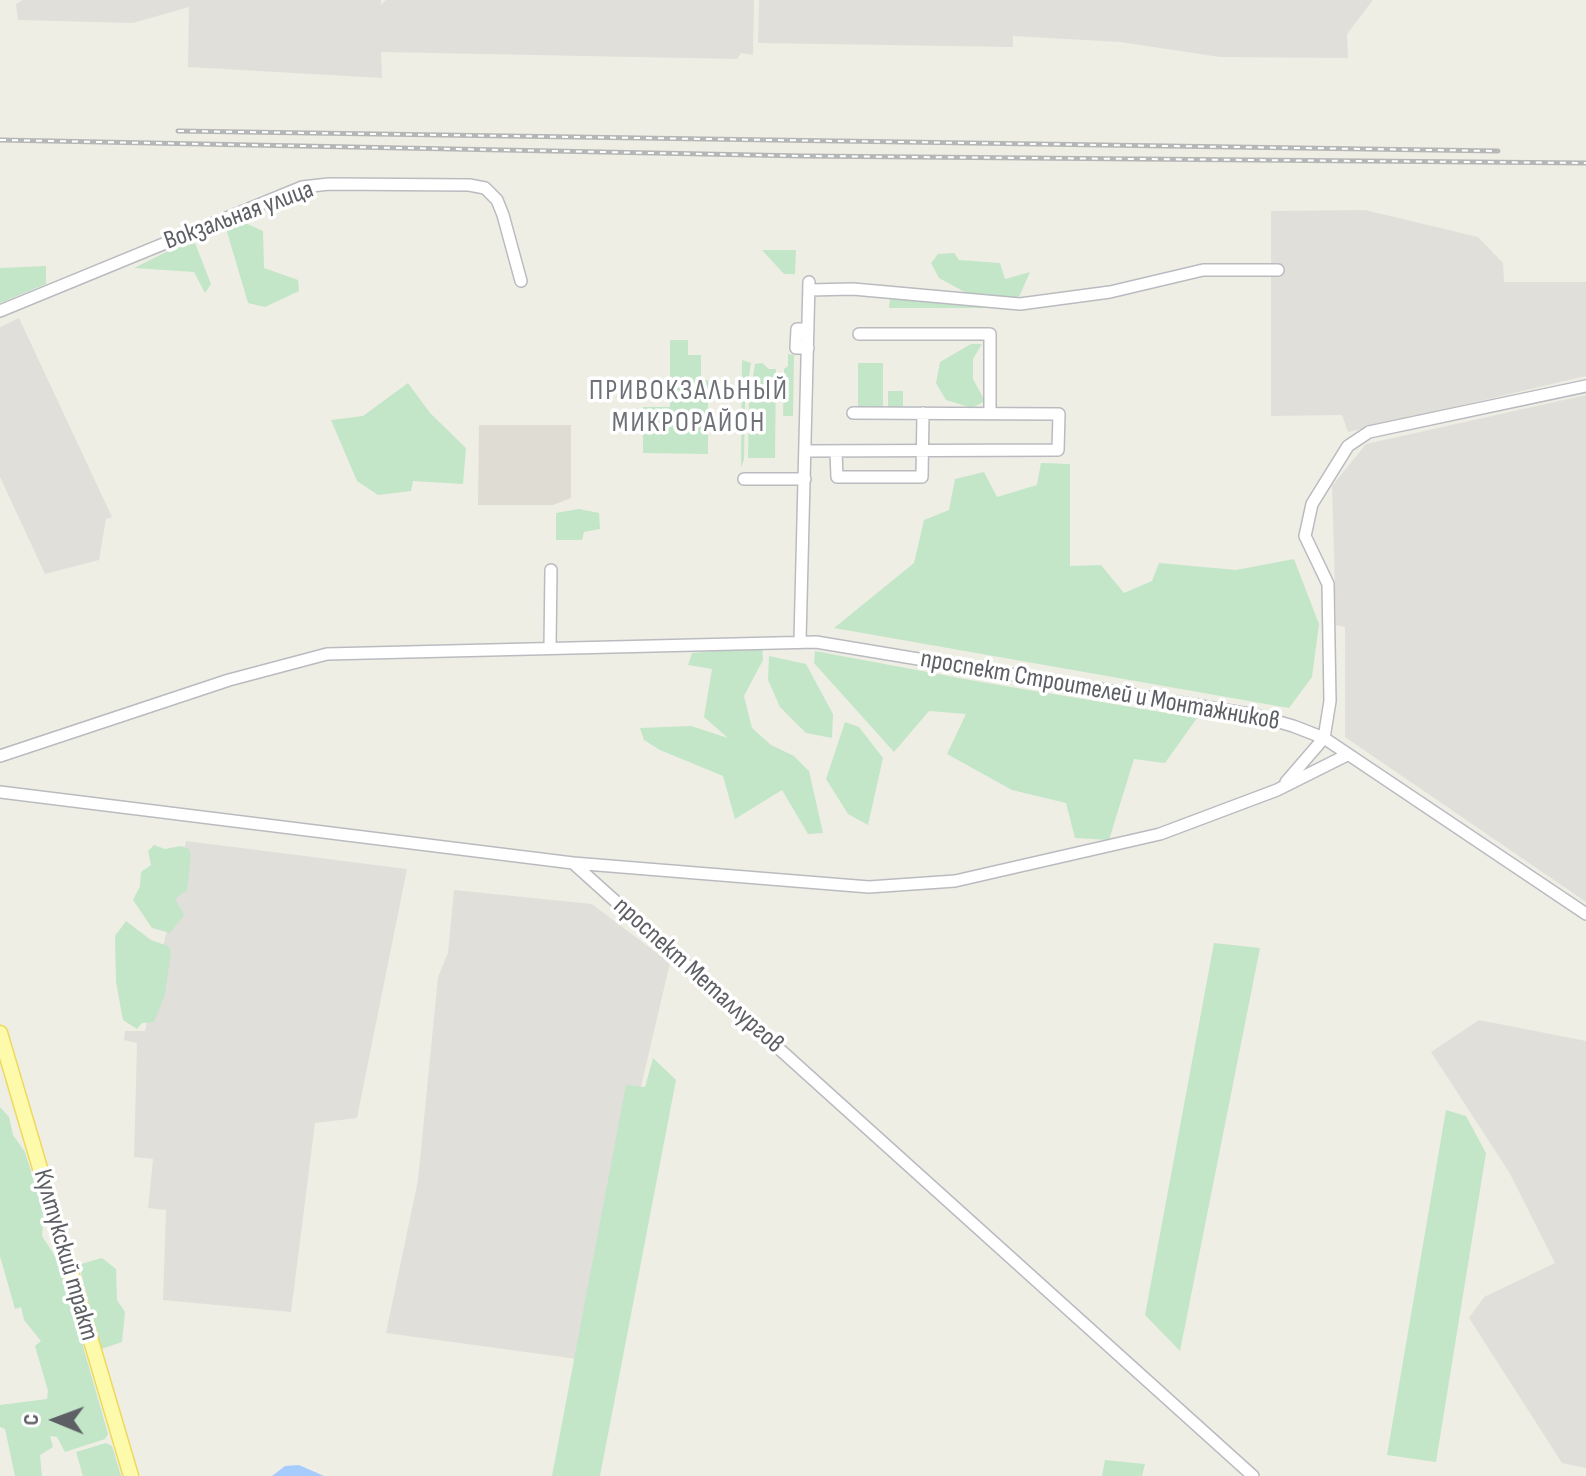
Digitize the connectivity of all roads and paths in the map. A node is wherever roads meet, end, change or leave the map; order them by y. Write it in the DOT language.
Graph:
graph roads {
  1 [pos="1278,270"];
  2 [pos="521,281"];
  3 [pos="0,311"];
  4 [pos="859,334"];
  5 [pos="1586,386"];
  6 [pos="853,413"];
  7 [pos="923,413"];
  8 [pos="990,413"];
  9 [pos="923,450"];
  10 [pos="805,451"];
  11 [pos="836,451"];
  12 [pos="744,479"];
  13 [pos="805,479"];
  14 [pos="551,570"];
  15 [pos="800,640"];
  16 [pos="550,646"];
  17 [pos="1324,738"];
  18 [pos="27,746"];
  19 [pos="0,750"];
  20 [pos="1347,755"];
  21 [pos="0,756"];
  22 [pos="1277,790"];
  23 [pos="0,792"];
  24 [pos="573,863"];
  25 [pos="1586,914"];
  26 [pos="0,1033"];
  27 [pos="131,1476"];
  28 [pos="1253,1476"];
  1 -- 10 [label="street"];
  2 -- 3 [label="street, Вокзальная улица"];
  4 -- 8 [label="street"];
  5 -- 17 [label="street"];
  6 -- 7 [label="street"];
  7 -- 8 [label="street"];
  7 -- 9 [label="street"];
  8 -- 9 [label="street"];
  9 -- 11 [label="street"];
  9 -- 11 [label="street"];
  10 -- 11 [label="street"];
  10 -- 13 [label="street"];
  12 -- 13 [label="street"];
  13 -- 15 [label="street"];
  14 -- 16 [label="street"];
  15 -- 16 [label="street, проспект Строителей и Монтажников"];
  15 -- 17 [label="street, проспект Строителей и Монтажников"];
  16 -- 18 [label="street, проспект Строителей и Монтажников"];
  17 -- 20 [label="street, проспект Строителей и Монтажников"];
  17 -- 22 [label="street"];
  18 -- 19 [label="street, проспект Строителей и Монтажников"];
  18 -- 21 [label="street, проспект Строителей и Монтажников"];
  20 -- 22 [label="street"];
  20 -- 25 [label="street, проспект Строителей и Монтажников"];
  22 -- 24 [label="street"];
  23 -- 24 [label="street"];
  24 -- 28 [label="street, проспект Металлургов"];
  26 -- 27 [label="main road, Култукский тракт"];
}
